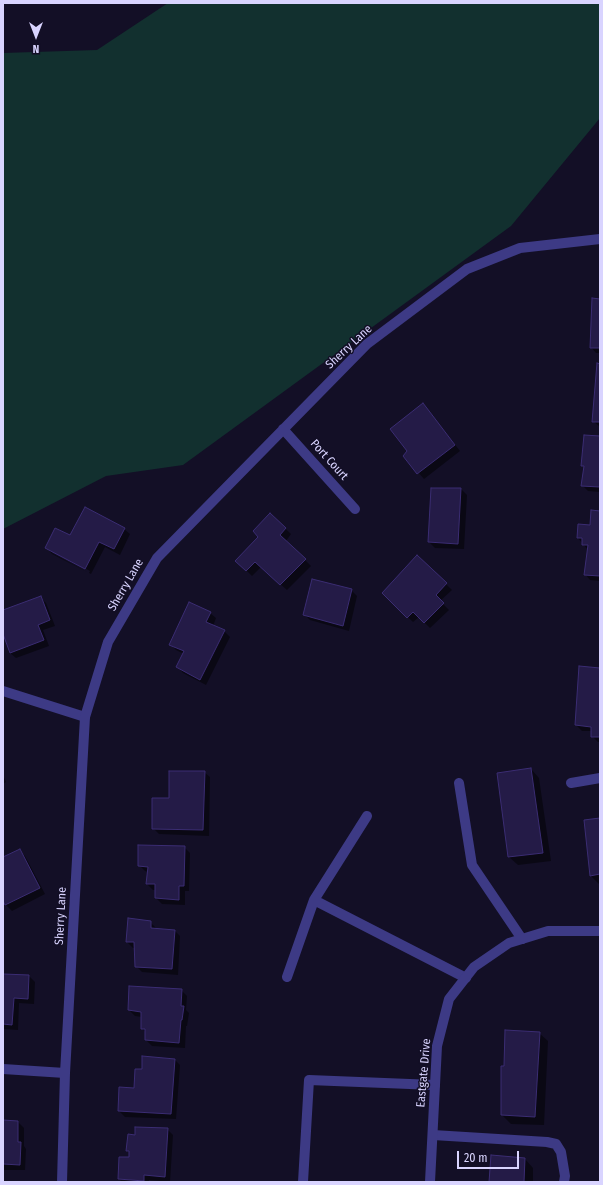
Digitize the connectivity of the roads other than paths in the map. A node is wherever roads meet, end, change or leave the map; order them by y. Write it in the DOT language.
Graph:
graph roads {
  1 [pos="600,239"];
  2 [pos="283,429"];
  3 [pos="354,509"];
  4 [pos="3,691"];
  5 [pos="85,717"];
  6 [pos="600,778"];
  7 [pos="459,783"];
  8 [pos="571,783"];
  9 [pos="367,816"];
  10 [pos="314,900"];
  11 [pos="600,931"];
  12 [pos="522,939"];
  13 [pos="286,977"];
  14 [pos="466,978"];
  15 [pos="3,1069"];
  16 [pos="65,1073"];
  17 [pos="435,1085"];
  18 [pos="433,1135"];
  19 [pos="62,1182"];
  20 [pos="303,1182"];
  21 [pos="430,1182"];
  22 [pos="564,1182"];
  1 -- 2 [label="street, Sherry Lane"];
  2 -- 3 [label="street, Port Court"];
  2 -- 5 [label="street, Sherry Lane"];
  4 -- 5 [label="street"];
  5 -- 16 [label="street, Sherry Lane"];
  6 -- 8 [label="street"];
  7 -- 12 [label="street"];
  9 -- 10 [label="street"];
  10 -- 13 [label="street"];
  10 -- 14 [label="street"];
  11 -- 12 [label="street, Eastgate Drive"];
  12 -- 14 [label="street, Eastgate Drive"];
  14 -- 17 [label="street, Eastgate Drive"];
  15 -- 16 [label="street"];
  16 -- 19 [label="street, Sherry Lane"];
  17 -- 18 [label="street, Eastgate Drive"];
  17 -- 20 [label="street"];
  18 -- 21 [label="street, Eastgate Drive"];
  18 -- 22 [label="street"];
}
